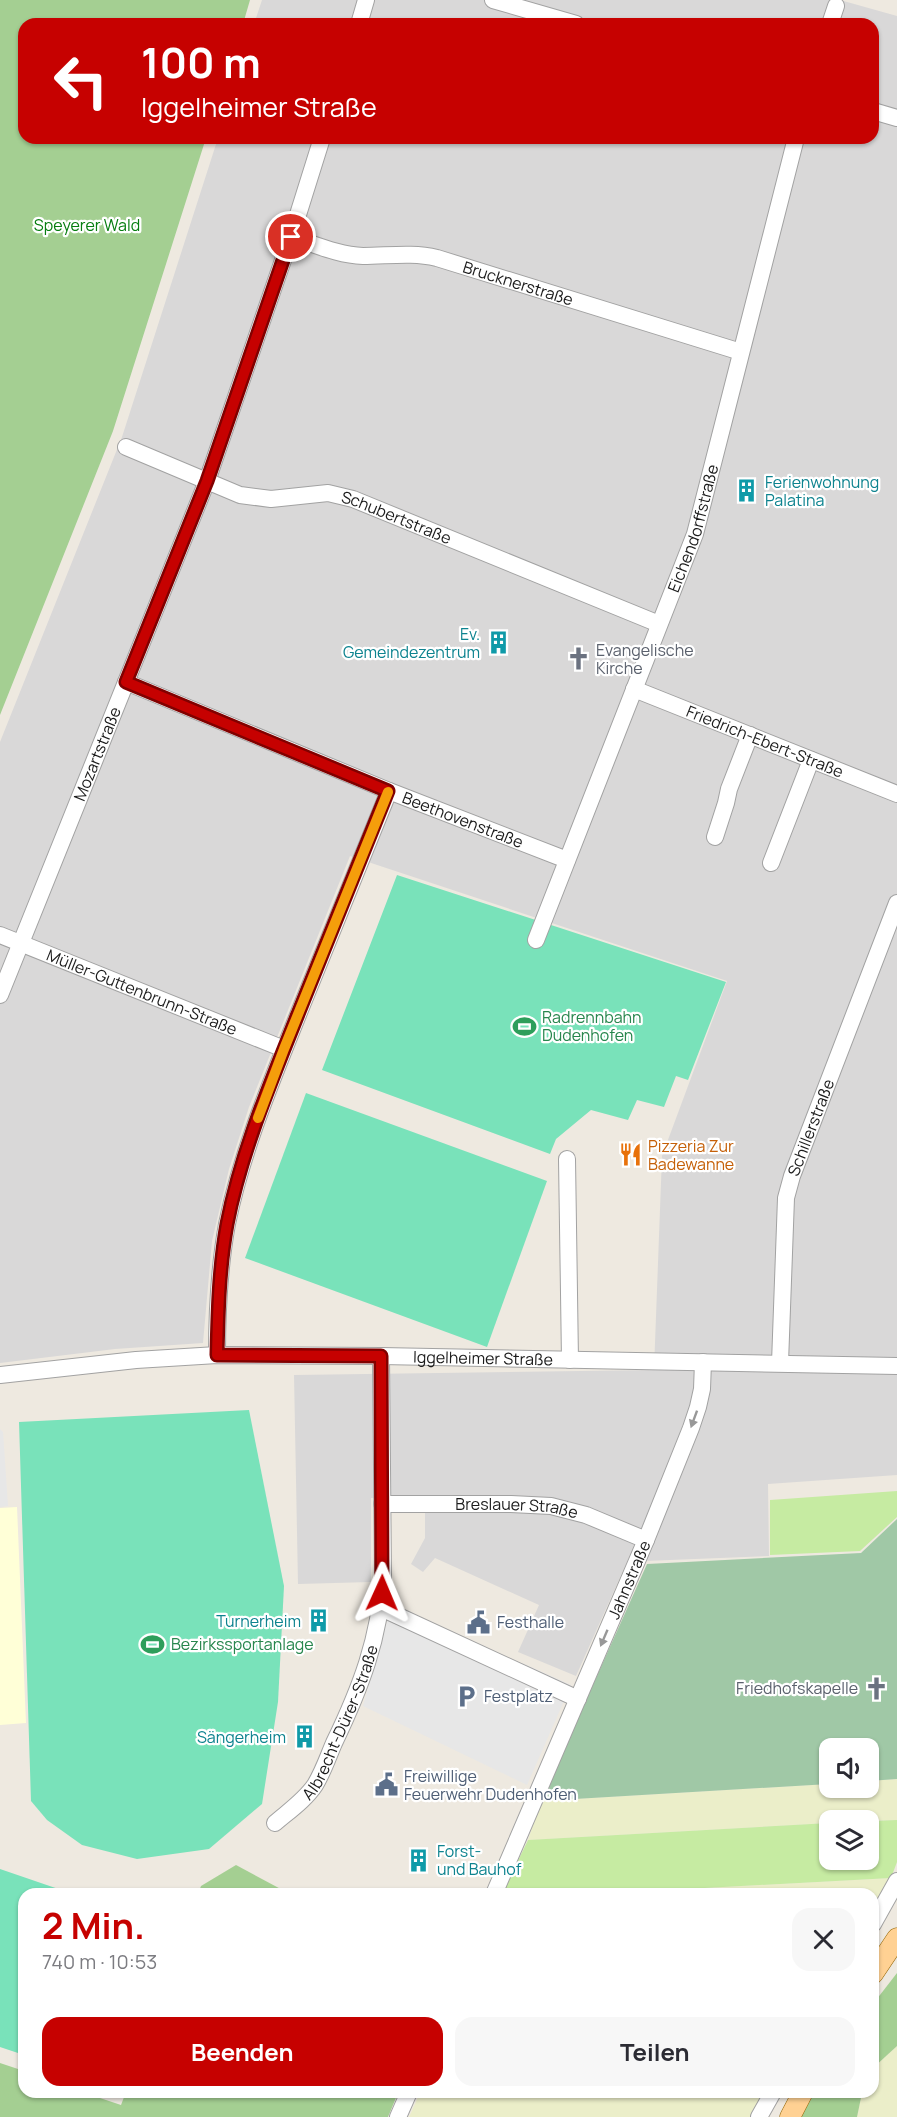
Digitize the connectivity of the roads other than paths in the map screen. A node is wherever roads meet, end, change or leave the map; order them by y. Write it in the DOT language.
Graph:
graph roads {
  1 [pos="366,0"];
  2 [pos="493,0"];
  3 [pos="836,6"];
  4 [pos="361,18"];
  5 [pos="555,18"];
  6 [pos="832,18"];
  7 [pos="879,113"];
  8 [pos="897,118"];
  9 [pos="320,144"];
  10 [pos="794,144"];
  11 [pos="291,237"];
  12 [pos="741,352"];
  13 [pos="126,447"];
  14 [pos="207,481"];
  15 [pos="660,624"];
  16 [pos="126,682"];
  17 [pos="634,689"];
  18 [pos="750,735"];
  19 [pos="811,760"];
  20 [pos="388,791"];
  21 [pos="897,794"];
  22 [pos="716,837"];
  23 [pos="567,860"];
  24 [pos="771,863"];
  25 [pos="897,903"];
  26 [pos="0,935"];
  27 [pos="536,940"];
  28 [pos="20,943"];
  29 [pos="0,995"];
  30 [pos="284,1049"];
  31 [pos="567,1159"];
  32 [pos="217,1355"];
  33 [pos="381,1356"];
  34 [pos="570,1360"];
  35 [pos="703,1362"];
  36 [pos="780,1363"];
  37 [pos="897,1366"];
  38 [pos="0,1375"];
  39 [pos="382,1504"];
  40 [pos="646,1540"];
  41 [pos="381,1608"];
  42 [pos="578,1699"];
  43 [pos="275,1823"];
  44 [pos="897,1881"];
  45 [pos="497,1888"];
  46 [pos="879,1913"];
  47 [pos="897,1938"];
  48 [pos="879,1965"];
  49 [pos="406,2098"];
  50 [pos="770,2098"];
  51 [pos="800,2098"];
  52 [pos="398,2117"];
  53 [pos="759,2117"];
  54 [pos="790,2117"];
  1 -- 4 [label="street"];
  2 -- 5 [label="street"];
  3 -- 6 [label="street"];
  7 -- 8 [label="street"];
  9 -- 11 [label="street, Mozartstraße"];
  10 -- 12 [label="street, Eichendorffstraße"];
  11 -- 12 [label="street, Brucknerstraße"];
  11 -- 14 [label="street, Mozartstraße"];
  12 -- 15 [label="street, Eichendorffstraße"];
  13 -- 14 [label="street, Schubertstraße"];
  14 -- 15 [label="street, Schubertstraße"];
  14 -- 16 [label="street, Mozartstraße"];
  15 -- 17 [label="street, Eichendorffstraße"];
  16 -- 20 [label="street, Beethovenstraße"];
  16 -- 28 [label="street, Mozartstraße"];
  17 -- 18 [label="street, Friedrich-Ebert-Straße"];
  17 -- 23 [label="street, Eichendorffstraße"];
  18 -- 19 [label="street, Friedrich-Ebert-Straße"];
  18 -- 22 [label="street"];
  19 -- 21 [label="street, Friedrich-Ebert-Straße"];
  19 -- 24 [label="street"];
  20 -- 23 [label="street, Beethovenstraße"];
  20 -- 30 [label="street"];
  23 -- 27 [label="street, Eichendorffstraße"];
  25 -- 36 [label="street, Schillerstraße"];
  26 -- 28 [label="street, Müller-Guttenbrunn-Straße"];
  28 -- 29 [label="street, Mozartstraße"];
  28 -- 30 [label="street, Müller-Guttenbrunn-Straße"];
  30 -- 32 [label="street"];
  31 -- 34 [label="street"];
  32 -- 33 [label="street, Iggelheimer Straße"];
  32 -- 38 [label="street, Iggelheimer Straße"];
  33 -- 34 [label="street, Iggelheimer Straße"];
  33 -- 39 [label="street, Albrecht-Dürer-Straße"];
  34 -- 35 [label="street, Iggelheimer Straße"];
  35 -- 36 [label="street, Iggelheimer Straße"];
  35 -- 40 [label="street, Jahnstraße, one-way"];
  36 -- 37 [label="street, Iggelheimer Straße"];
  39 -- 40 [label="street, Breslauer Straße"];
  39 -- 41 [label="street, Albrecht-Dürer-Straße"];
  40 -- 42 [label="street, Jahnstraße, one-way"];
  41 -- 42 [label="street"];
  41 -- 43 [label="street, Albrecht-Dürer-Straße"];
  42 -- 45 [label="street, Jahnstraße"];
  44 -- 46 [label="street"];
  47 -- 48 [label="main road"];
  49 -- 52 [label="street"];
  50 -- 53 [label="street"];
  51 -- 54 [label="main road"];
}
